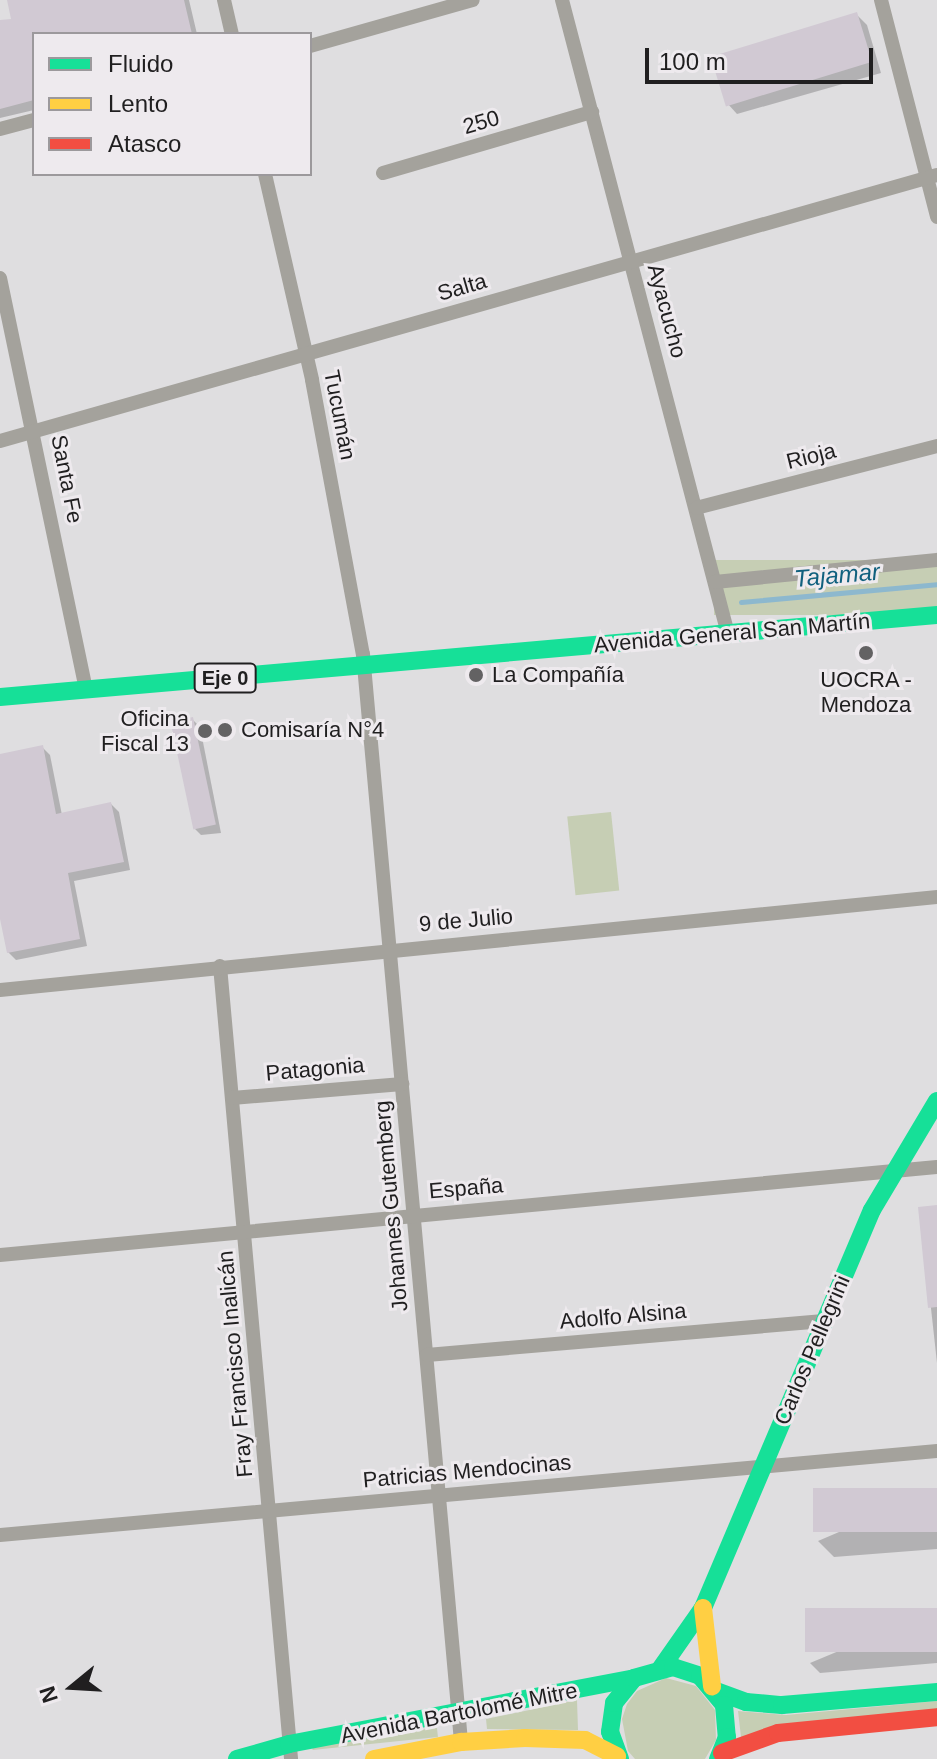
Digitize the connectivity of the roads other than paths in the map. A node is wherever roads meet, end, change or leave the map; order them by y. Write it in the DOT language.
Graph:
graph roads {
  1 [pos="224,0"];
  2 [pos="473,0"];
  3 [pos="562,0"];
  4 [pos="881,0"];
  5 [pos="232,32"];
  6 [pos="312,45"];
  7 [pos="592,112"];
  8 [pos="32,121"];
  9 [pos="0,129"];
  10 [pos="383,173"];
  11 [pos="265,176"];
  12 [pos="932,177"];
  13 [pos="937,217"];
  14 [pos="631,262"];
  15 [pos="0,278"];
  16 [pos="306,354"];
  17 [pos="35,431"];
  18 [pos="0,441"];
  19 [pos="937,446"];
  20 [pos="696,508"];
  21 [pos="937,560"];
  22 [pos="715,582"];
  23 [pos="937,615"];
  24 [pos="728,634"];
  25 [pos="364,666"];
  26 [pos="86,689"];
  27 [pos="0,697"];
  28 [pos="937,897"];
  29 [pos="390,949"];
  30 [pos="220,966"];
  31 [pos="0,990"];
  32 [pos="402,1084"];
  33 [pos="232,1098"];
  34 [pos="937,1101"];
  35 [pos="937,1167"];
  36 [pos="893,1171"];
  37 [pos="415,1215"];
  38 [pos="244,1229"];
  39 [pos="0,1255"];
  40 [pos="824,1321"];
  41 [pos="427,1355"];
  42 [pos="937,1451"];
  43 [pos="764,1464"];
  44 [pos="439,1497"];
  45 [pos="270,1510"];
  46 [pos="0,1535"];
  47 [pos="703,1608"];
  48 [pos="661,1668"];
  49 [pos="634,1678"];
  50 [pos="714,1688"];
  51 [pos="937,1692"];
  52 [pos="459,1715"];
  53 [pos="937,1717"];
  54 [pos="461,1742"];
  55 [pos="290,1752"];
  56 [pos="720,1756"];
  57 [pos="618,1758"];
  58 [pos="237,1759"];
  59 [pos="374,1759"];
  1 -- 5 [label="street"];
  2 -- 6 [label="street"];
  3 -- 7 [label="street, Ayacucho"];
  4 -- 12 [label="street"];
  7 -- 10 [label="street, 250"];
  7 -- 14 [label="street, Ayacucho"];
  8 -- 9 [label="street"];
  11 -- 16 [label="street, Tucumán"];
  12 -- 13 [label="street"];
  12 -- 14 [label="street, Salta"];
  14 -- 16 [label="street, Salta"];
  14 -- 20 [label="street, Ayacucho"];
  15 -- 17 [label="street, Santa Fe"];
  16 -- 17 [label="street, Salta"];
  16 -- 25 [label="street, Tucumán"];
  17 -- 18 [label="street, Salta"];
  17 -- 26 [label="street, Santa Fe"];
  19 -- 20 [label="street, Rioja"];
  20 -- 22 [label="street, Ayacucho"];
  21 -- 22 [label="street"];
  22 -- 24 [label="street, Ayacucho"];
  23 -- 24 [label="street, Avenida General San Martín / Eje 0"];
  24 -- 25 [label="street, Avenida General San Martín / Eje 0"];
  25 -- 26 [label="street, Avenida General San Martín / Eje 0"];
  25 -- 29 [label="street, Johannes Gutemberg"];
  26 -- 27 [label="street, Avenida General San Martín / Eje 0"];
  28 -- 29 [label="street, 9 de Julio"];
  29 -- 30 [label="street, 9 de Julio"];
  29 -- 32 [label="street, Johannes Gutemberg"];
  30 -- 31 [label="street, 9 de Julio"];
  30 -- 33 [label="street, Fray Francisco Inalicán"];
  32 -- 33 [label="street, Patagonia"];
  32 -- 37 [label="street, Johannes Gutemberg"];
  33 -- 38 [label="street, Fray Francisco Inalicán"];
  34 -- 36 [label="street, Carlos Pellegrini"];
  35 -- 36 [label="street, España"];
  36 -- 37 [label="street, España"];
  36 -- 40 [label="street, Carlos Pellegrini"];
  37 -- 38 [label="street, España"];
  37 -- 41 [label="street, Johannes Gutemberg"];
  38 -- 39 [label="street, España"];
  38 -- 45 [label="street, Fray Francisco Inalicán"];
  40 -- 41 [label="street, Adolfo Alsina"];
  40 -- 43 [label="street, Carlos Pellegrini"];
  41 -- 44 [label="street, Johannes Gutemberg"];
  42 -- 43 [label="street, Patricias Mendocinas"];
  43 -- 44 [label="street, Patricias Mendocinas"];
  43 -- 47 [label="street, Carlos Pellegrini"];
  44 -- 45 [label="street, Patricias Mendocinas"];
  44 -- 52 [label="street, Johannes Gutemberg"];
  45 -- 46 [label="street, Patricias Mendocinas"];
  45 -- 55 [label="street, Fray Francisco Inalicán"];
  47 -- 48 [label="street, Carlos Pellegrini"];
  47 -- 50 [label="street, Carlos Pellegrini"];
  48 -- 49 [label="street, Avenida Bartolomé Mitre"];
  48 -- 50 [label="street"];
  49 -- 52 [label="street, Avenida Bartolomé Mitre"];
  49 -- 57 [label="street"];
  50 -- 51 [label="street"];
  50 -- 56 [label="street, Carlos Pellegrini"];
  52 -- 54 [label="street, Johannes Gutemberg"];
  52 -- 55 [label="street, Avenida Bartolomé Mitre"];
  53 -- 56 [label="street"];
  54 -- 57 [label="street, Avenida Bartolomé Mitre"];
  54 -- 59 [label="street, Avenida Bartolomé Mitre"];
  55 -- 58 [label="street, Avenida Bartolomé Mitre"];
}
